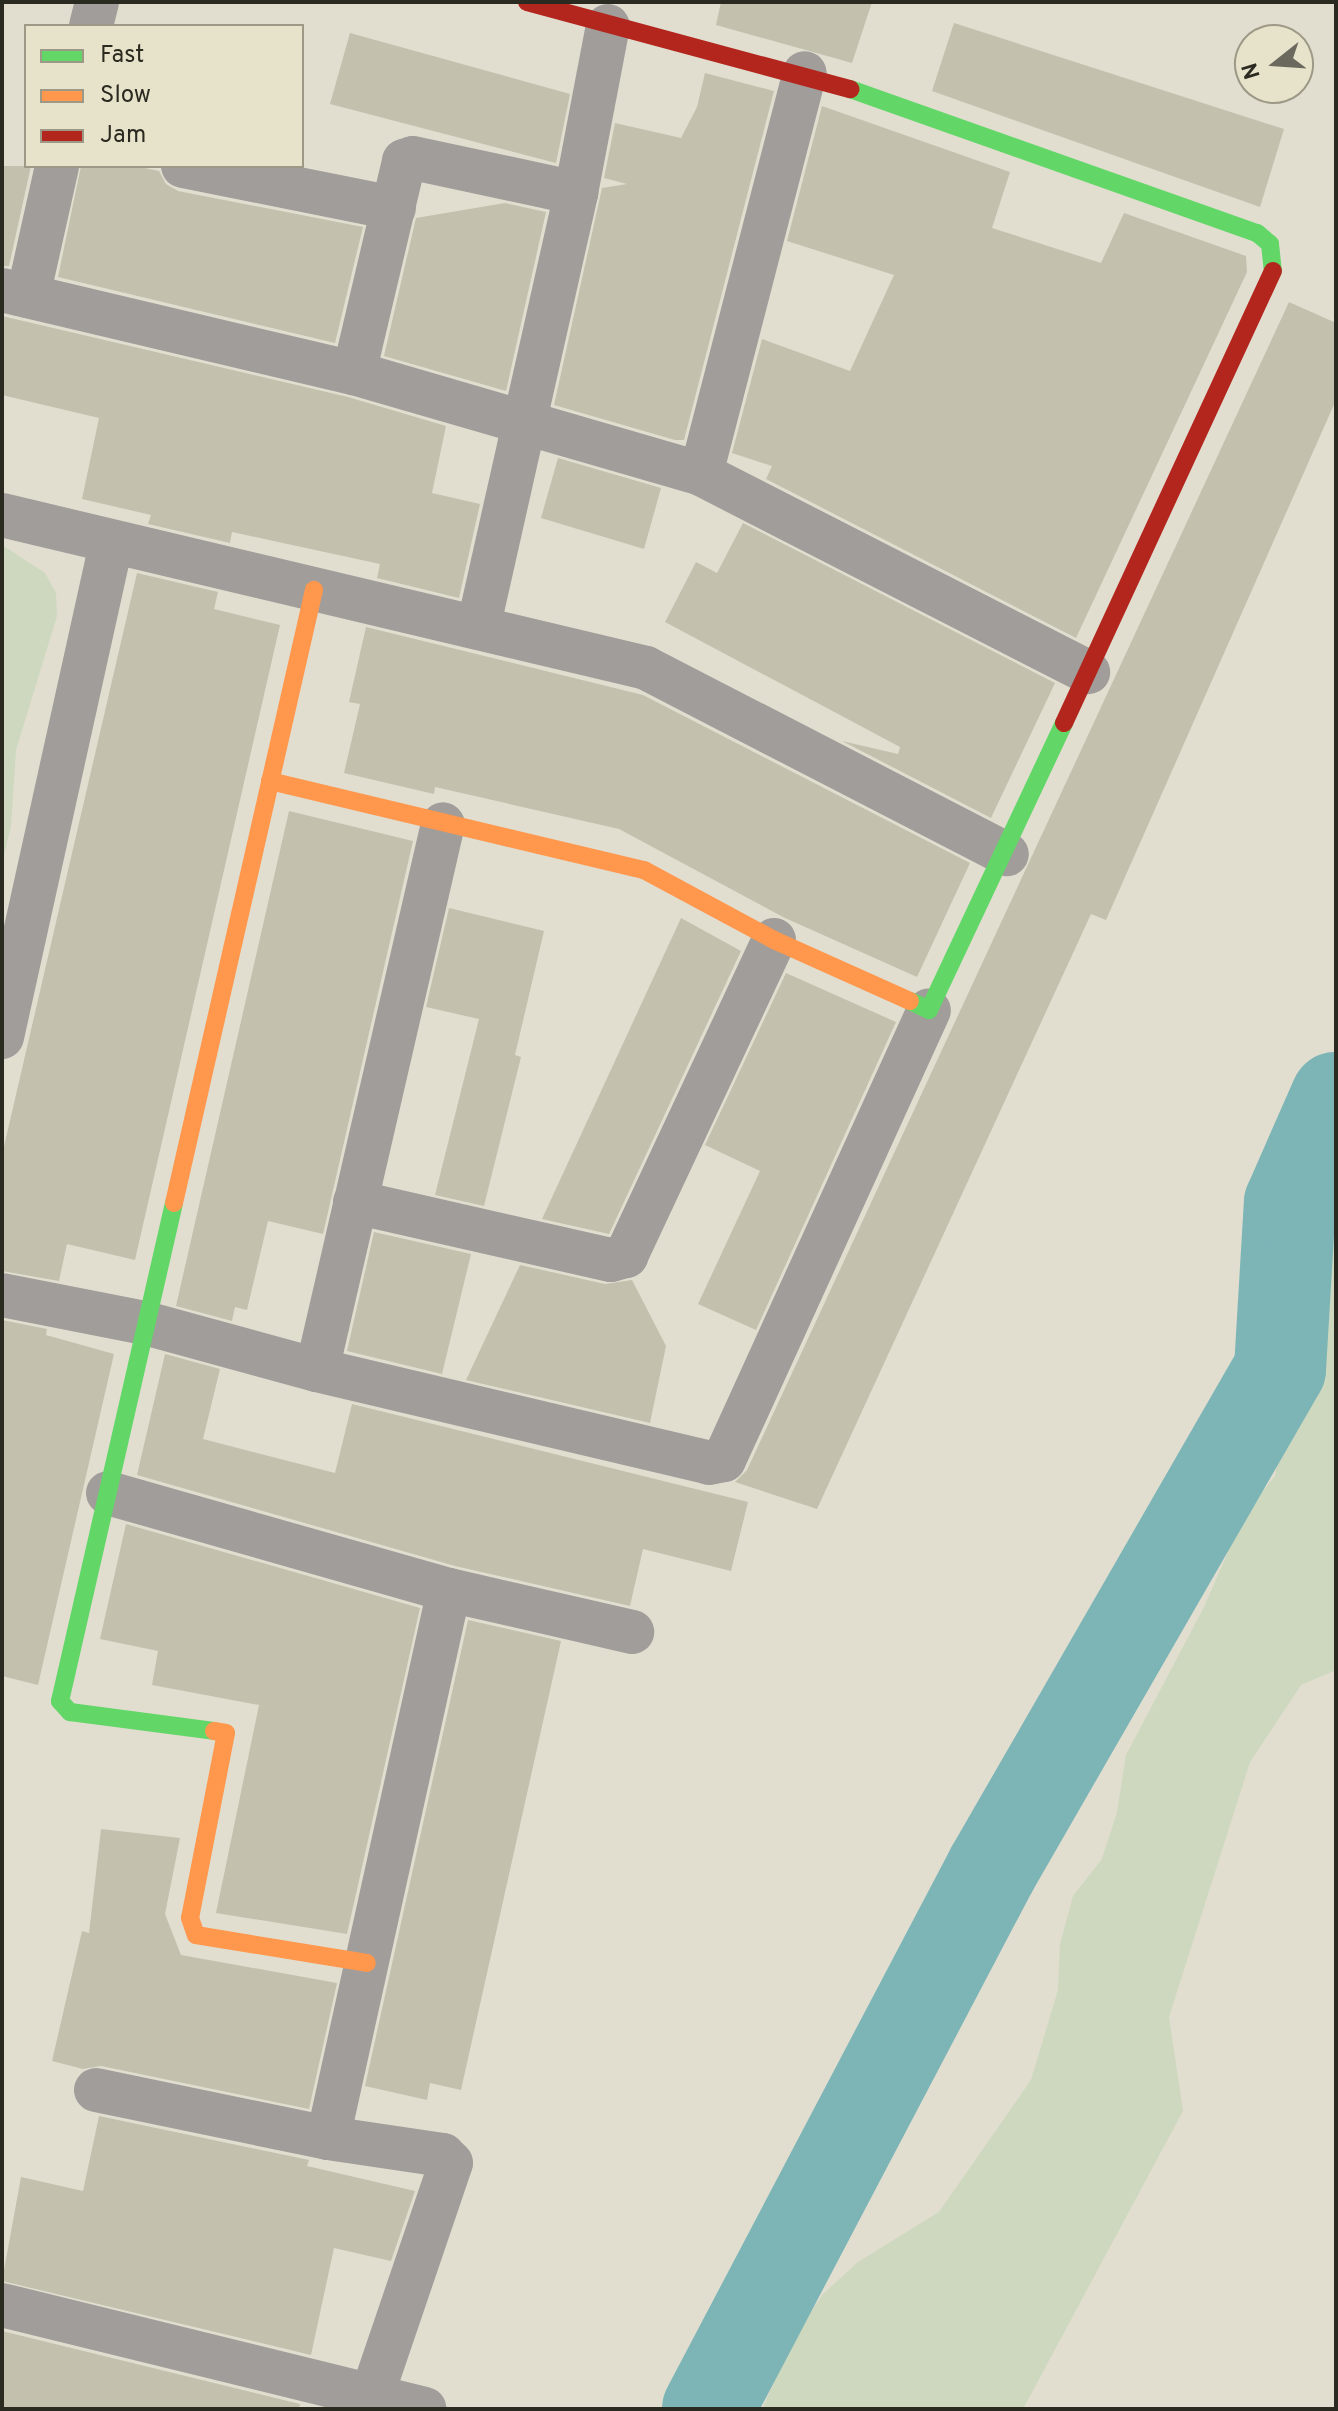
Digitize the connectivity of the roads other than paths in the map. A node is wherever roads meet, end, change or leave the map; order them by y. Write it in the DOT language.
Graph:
graph roads {
  1 [pos="97,2"];
  2 [pos="527,2"];
  3 [pos="92,24"];
  4 [pos="608,26"];
  5 [pos="805,73"];
  6 [pos="56,168"];
  7 [pos="193,168"];
  8 [pos="576,193"];
  9 [pos="394,208"];
  10 [pos="15,293"];
  11 [pos="354,373"];
  12 [pos="523,419"];
  13 [pos="701,474"];
  14 [pos="2,515"];
  15 [pos="111,544"];
  16 [pos="314,590"];
  17 [pos="479,624"];
  18 [pos="1088,672"];
  19 [pos="270,781"];
  20 [pos="443,824"];
  21 [pos="1007,854"];
  22 [pos="774,940"];
  23 [pos="929,1010"];
  24 [pos="2,1037"];
  25 [pos="355,1202"];
  26 [pos="2,1295"];
  27 [pos="145,1323"];
  28 [pos="317,1370"];
  29 [pos="108,1493"];
  30 [pos="449,1590"];
  31 [pos="632,1632"];
  32 [pos="367,1963"];
  33 [pos="96,2090"];
  34 [pos="328,2138"];
  35 [pos="2,2305"];
  36 [pos="372,2395"];
  37 [pos="424,2409"];
  1 -- 3 [label="street"];
  2 -- 4 [label="street"];
  4 -- 5 [label="street"];
  4 -- 8 [label="street"];
  5 -- 13 [label="street"];
  5 -- 18 [label="street"];
  6 -- 10 [label="street"];
  7 -- 9 [label="street"];
  8 -- 9 [label="street"];
  8 -- 12 [label="street"];
  9 -- 11 [label="street"];
  10 -- 11 [label="street"];
  11 -- 12 [label="street"];
  12 -- 13 [label="street"];
  12 -- 17 [label="street"];
  13 -- 18 [label="street"];
  14 -- 15 [label="street"];
  15 -- 16 [label="street"];
  15 -- 24 [label="street"];
  16 -- 17 [label="street"];
  16 -- 19 [label="street"];
  17 -- 21 [label="street"];
  18 -- 21 [label="street"];
  19 -- 20 [label="street"];
  19 -- 27 [label="street"];
  20 -- 22 [label="street"];
  20 -- 25 [label="street"];
  21 -- 23 [label="street"];
  22 -- 23 [label="street"];
  22 -- 25 [label="street"];
  23 -- 28 [label="street"];
  25 -- 28 [label="street"];
  26 -- 27 [label="street"];
  27 -- 28 [label="street"];
  27 -- 29 [label="street"];
  29 -- 30 [label="street"];
  29 -- 32 [label="street"];
  30 -- 31 [label="street"];
  30 -- 32 [label="street"];
  32 -- 34 [label="street"];
  33 -- 34 [label="street"];
  34 -- 36 [label="street"];
  35 -- 36 [label="street"];
  36 -- 37 [label="street"];
}
